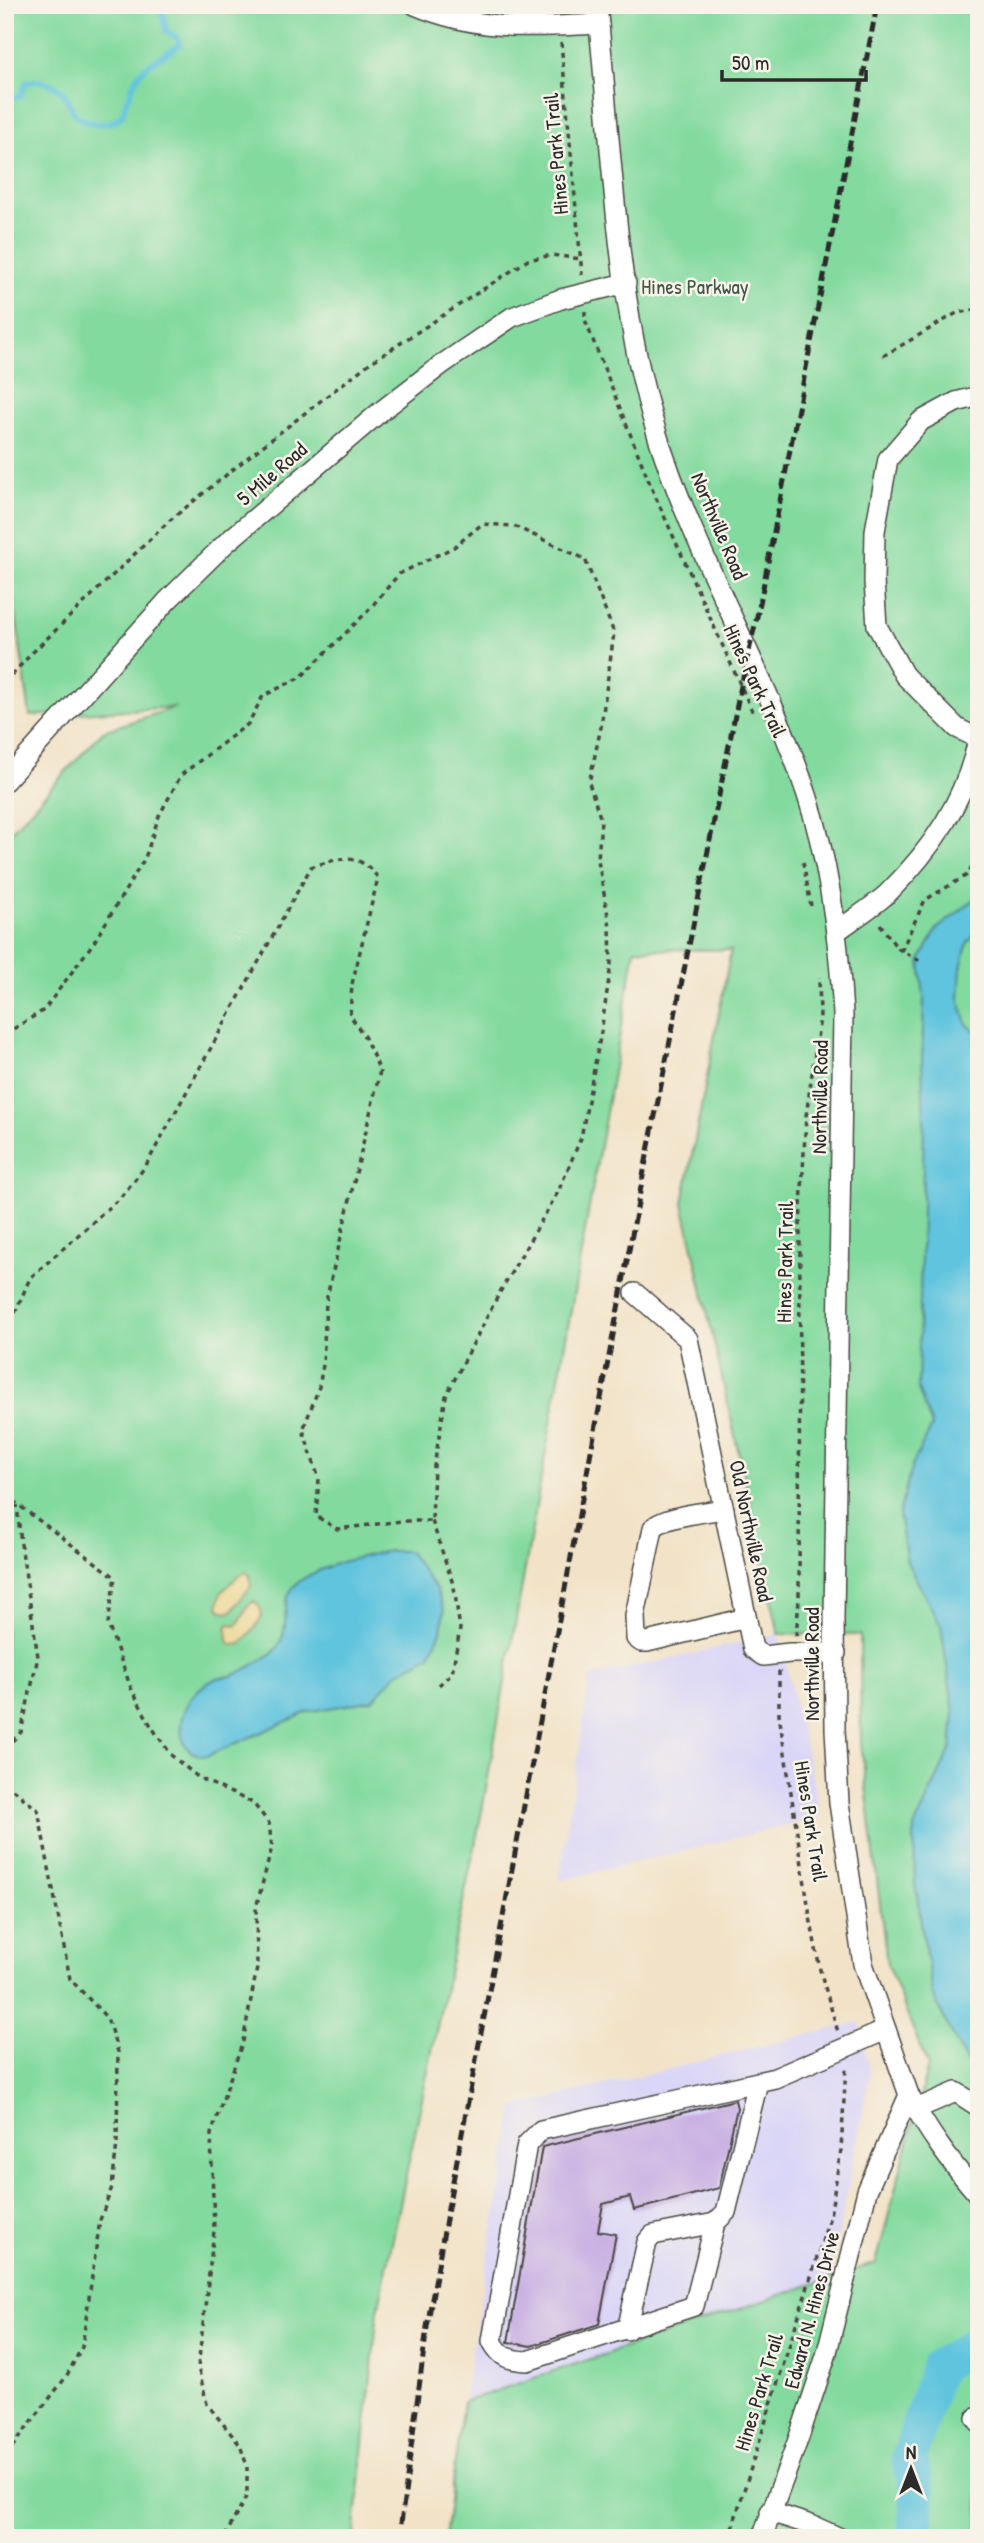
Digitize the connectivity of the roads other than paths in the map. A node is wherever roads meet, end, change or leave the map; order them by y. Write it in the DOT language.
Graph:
graph roads {
  1 [pos="415,5"];
  2 [pos="598,15"];
  3 [pos="626,283"];
  4 [pos="979,396"];
  5 [pos="978,740"];
  6 [pos="5,782"];
  7 [pos="836,932"];
  8 [pos="635,1293"];
  9 [pos="723,1509"];
  10 [pos="746,1618"];
  11 [pos="836,1653"];
  12 [pos="886,2030"];
  13 [pos="758,2082"];
  14 [pos="913,2102"];
  15 [pos="979,2107"];
  16 [pos="979,2196"];
  17 [pos="715,2223"];
  18 [pos="627,2330"];
  19 [pos="770,2512"];
  20 [pos="761,2538"];
  21 [pos="840,2538"];
  1 -- 2 [label="street"];
  2 -- 3 [label="street, Northville Road"];
  3 -- 6 [label="street, 5 Mile Road"];
  3 -- 7 [label="street, Northville Road"];
  4 -- 5 [label="street"];
  5 -- 7 [label="street"];
  7 -- 11 [label="street, Northville Road"];
  8 -- 9 [label="street, Old Northville Road"];
  9 -- 10 [label="street, Old Northville Road"];
  9 -- 10 [label="street"];
  10 -- 11 [label="street, Old Northville Road"];
  11 -- 12 [label="street, Northville Road"];
  12 -- 13 [label="street"];
  12 -- 14 [label="street, Northville Road"];
  13 -- 17 [label="street"];
  13 -- 18 [label="street"];
  14 -- 15 [label="street"];
  14 -- 16 [label="street, Northville Road"];
  14 -- 19 [label="street, Edward N. Hines Drive"];
  17 -- 18 [label="street"];
  17 -- 18 [label="street"];
  19 -- 20 [label="street, Edward N. Hines Drive"];
  19 -- 21 [label="street"];
}
